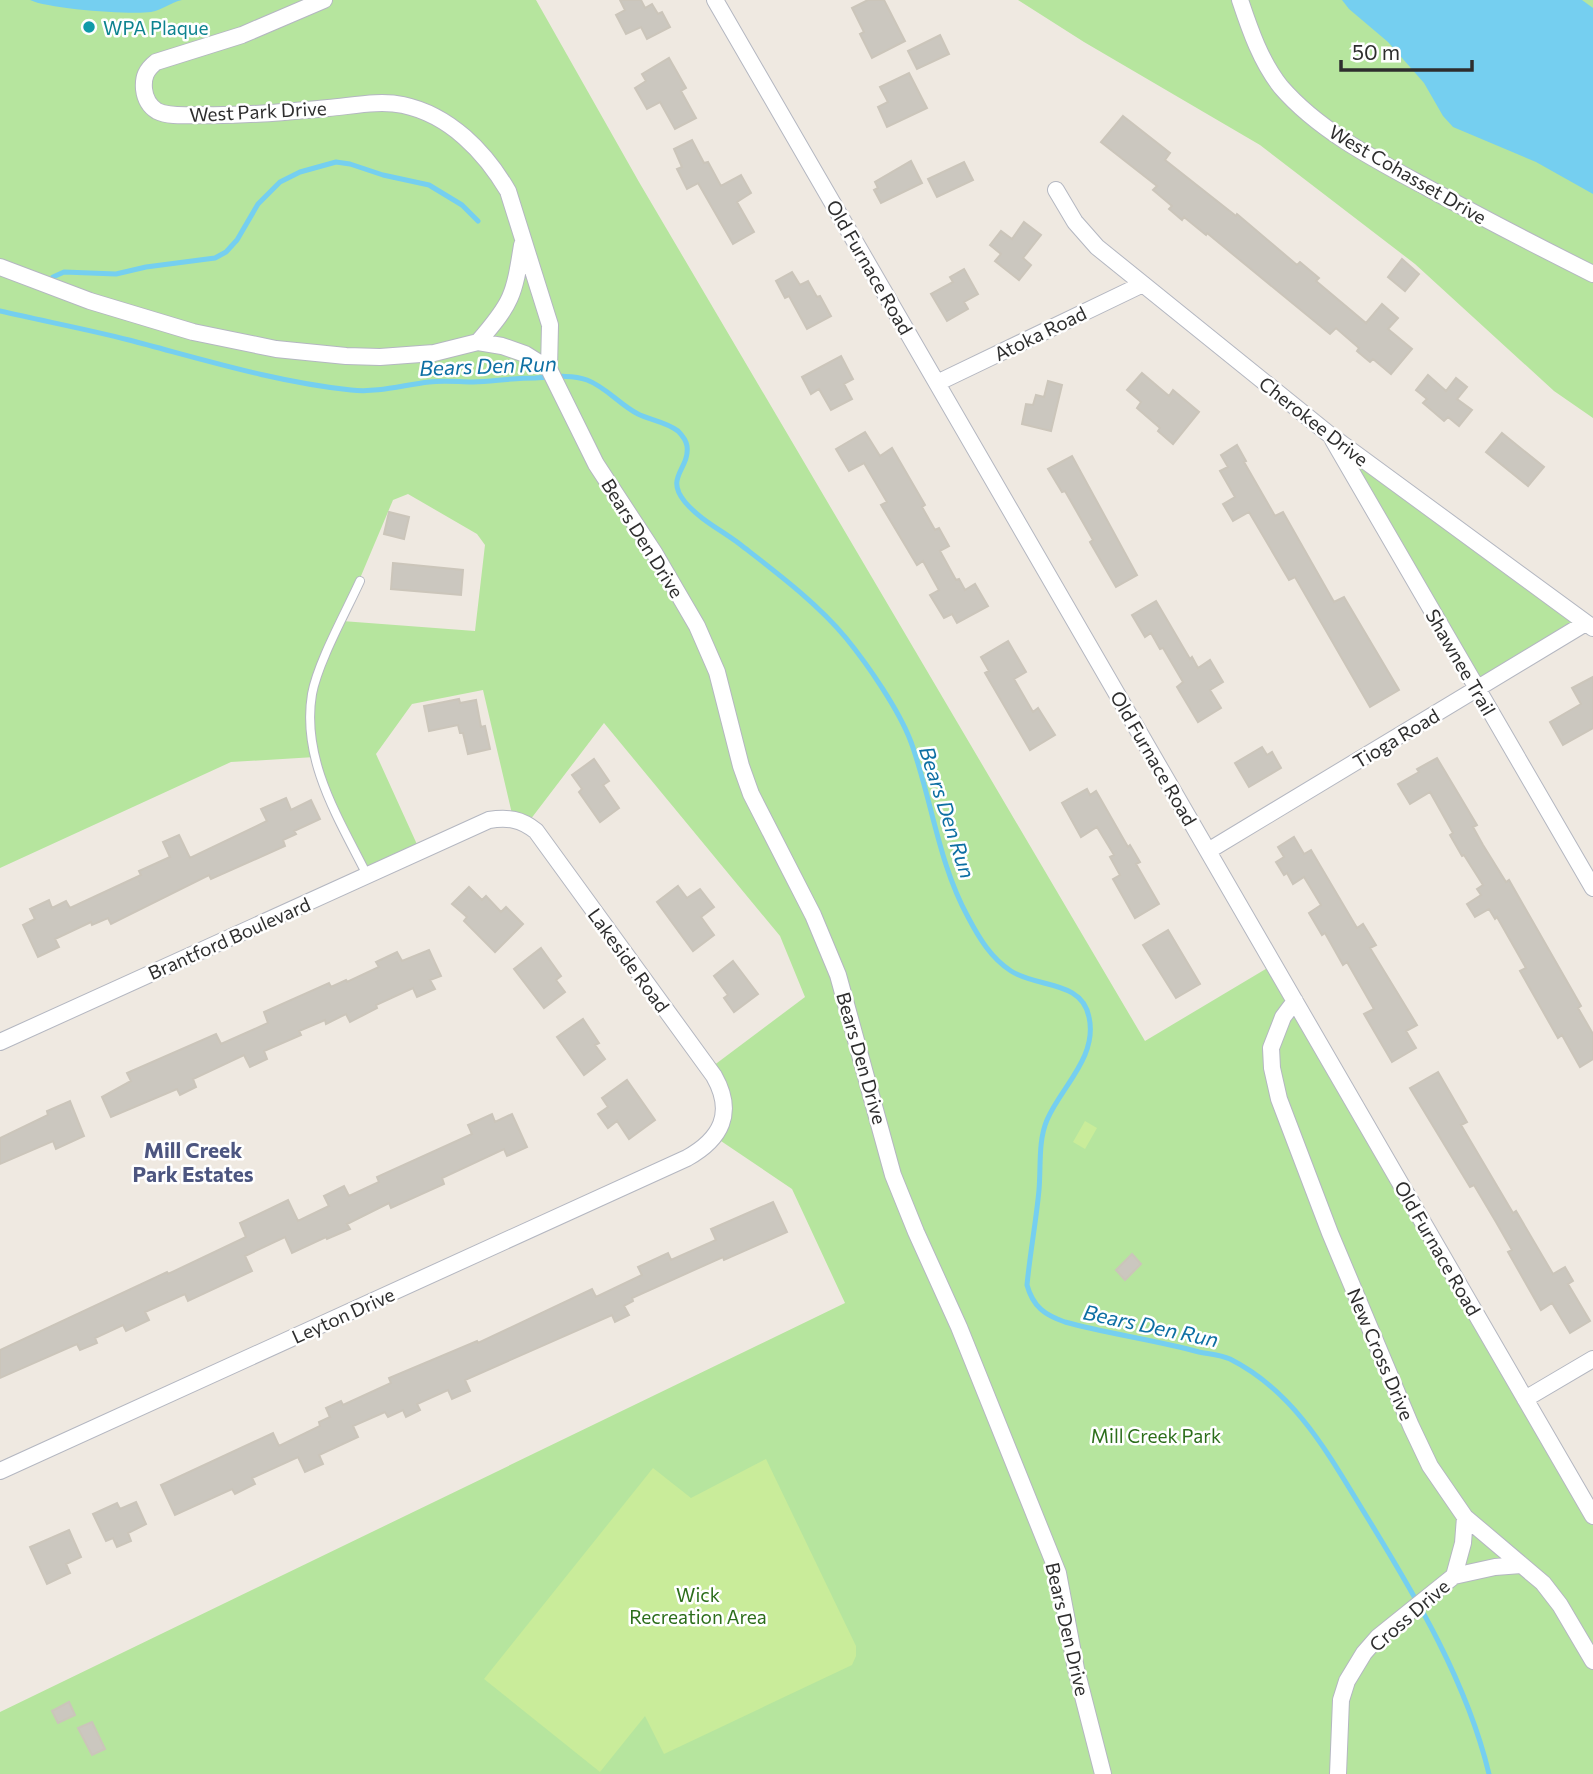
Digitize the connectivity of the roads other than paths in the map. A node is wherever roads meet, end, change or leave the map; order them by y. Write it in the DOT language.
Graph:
graph roads {
  1 [pos="324,0"];
  2 [pos="715,0"];
  3 [pos="1240,0"];
  4 [pos="1056,190"];
  5 [pos="522,243"];
  6 [pos="0,267"];
  7 [pos="1593,274"];
  8 [pos="1143,284"];
  9 [pos="478,342"];
  10 [pos="549,370"];
  11 [pos="937,383"];
  12 [pos="1330,435"];
  13 [pos="360,581"];
  14 [pos="1589,626"];
  15 [pos="1477,689"];
  16 [pos="458,833"];
  17 [pos="1208,851"];
  18 [pos="367,875"];
  19 [pos="1593,888"];
  20 [pos="1295,1001"];
  21 [pos="0,1042"];
  22 [pos="687,1158"];
  23 [pos="1593,1359"];
  24 [pos="1525,1399"];
  25 [pos="0,1471"];
  26 [pos="1593,1516"];
  27 [pos="1465,1517"];
  28 [pos="1521,1565"];
  29 [pos="1454,1576"];
  30 [pos="1593,1661"];
  31 [pos="1103,1774"];
  32 [pos="1338,1774"];
  1 -- 5 [label="street, West Park Drive"];
  2 -- 11 [label="street, Old Furnace Road"];
  3 -- 7 [label="street, West Cohasset Drive"];
  4 -- 8 [label="street, Cherokee Drive"];
  5 -- 9 [label="street, West Park Drive"];
  5 -- 10 [label="street, West Park Drive"];
  6 -- 9 [label="street"];
  8 -- 11 [label="street, Atoka Road"];
  8 -- 12 [label="street, Cherokee Drive"];
  9 -- 10 [label="street"];
  10 -- 31 [label="street, Bears Den Drive"];
  11 -- 17 [label="street, Old Furnace Road"];
  12 -- 14 [label="street, Cherokee Drive"];
  12 -- 15 [label="street, Shawnee Trail"];
  13 -- 18 [label="lane"];
  14 -- 15 [label="street, Tioga Road"];
  15 -- 17 [label="street, Tioga Road"];
  15 -- 19 [label="street, Shawnee Trail"];
  16 -- 18 [label="street, Brantford Boulevard"];
  16 -- 22 [label="street, Lakeside Road"];
  17 -- 20 [label="street, Old Furnace Road"];
  18 -- 21 [label="street, Brantford Boulevard"];
  20 -- 24 [label="street, Old Furnace Road"];
  20 -- 27 [label="street, New Cross Drive"];
  22 -- 25 [label="street, Leyton Drive"];
  23 -- 24 [label="street"];
  24 -- 26 [label="street, Old Furnace Road"];
  27 -- 28 [label="street, New Cross Drive"];
  27 -- 29 [label="street, Cross Drive"];
  28 -- 29 [label="street, Cross Drive"];
  28 -- 30 [label="street, New Cross Drive"];
  29 -- 32 [label="street, Cross Drive"];
}
